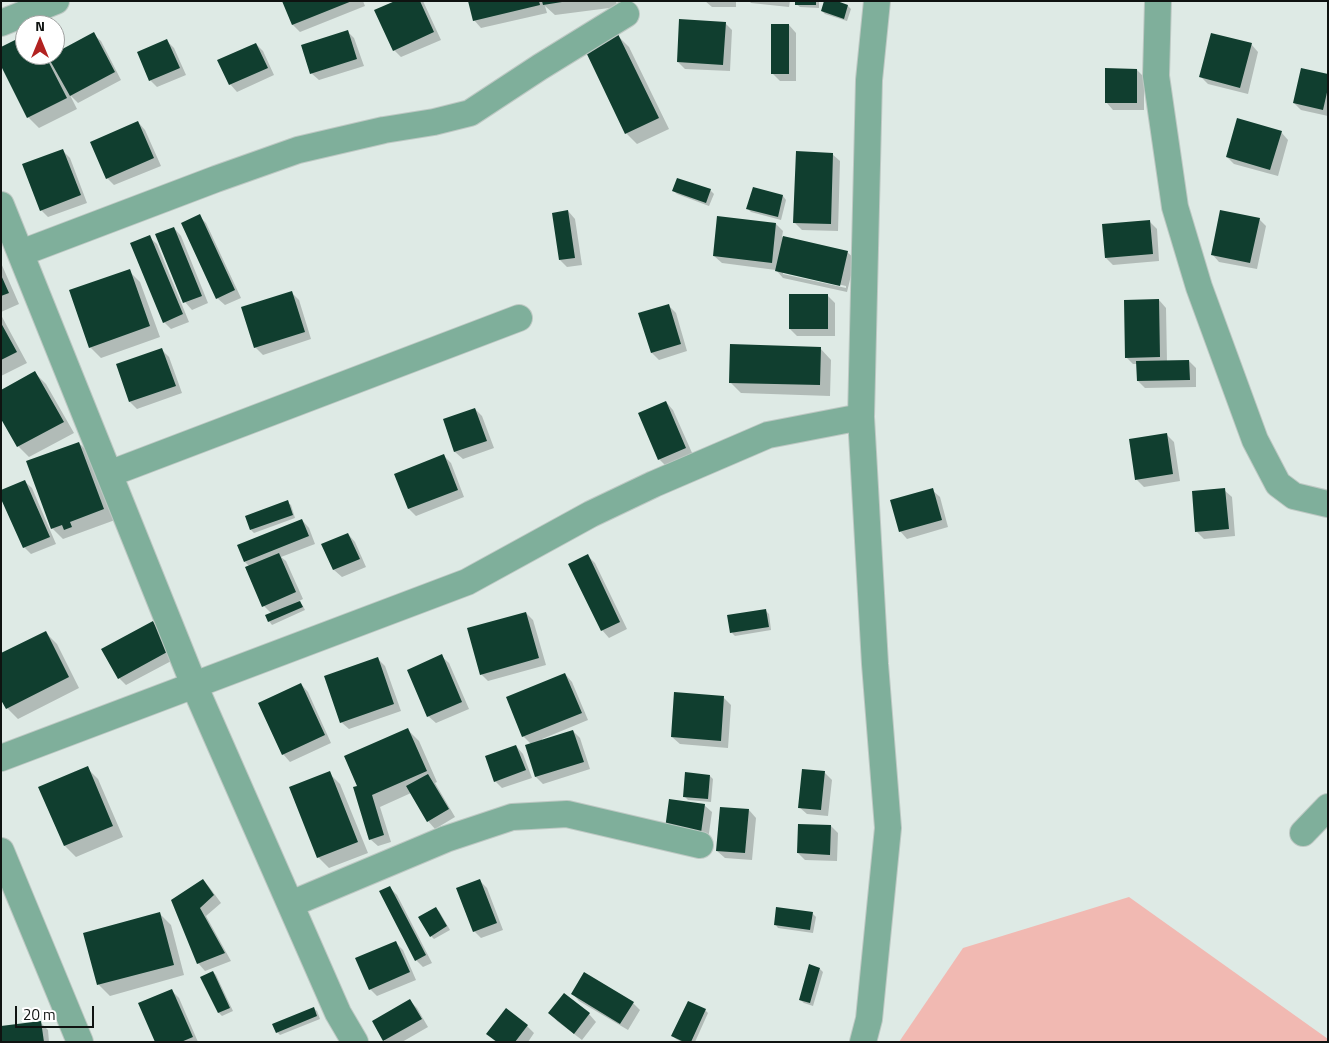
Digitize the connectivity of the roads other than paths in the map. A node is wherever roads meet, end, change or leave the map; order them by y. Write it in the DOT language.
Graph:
graph roads {
  1 [pos="56,1"];
  2 [pos="877,1"];
  3 [pos="1158,1"];
  4 [pos="626,14"];
  5 [pos="1,24"];
  6 [pos="1,205"];
  7 [pos="21,253"];
  8 [pos="519,318"];
  9 [pos="861,417"];
  10 [pos="109,474"];
  11 [pos="1328,504"];
  12 [pos="194,685"];
  13 [pos="1,758"];
  14 [pos="1328,807"];
  15 [pos="1303,833"];
  16 [pos="700,845"];
  17 [pos="1,851"];
  18 [pos="291,904"];
  19 [pos="80,1042"];
  20 [pos="355,1042"];
  21 [pos="862,1042"];
  1 -- 5 [label="street"];
  2 -- 9 [label="street"];
  3 -- 11 [label="street"];
  4 -- 7 [label="street"];
  6 -- 7 [label="street"];
  7 -- 10 [label="street"];
  8 -- 10 [label="street"];
  9 -- 12 [label="street"];
  9 -- 21 [label="street"];
  10 -- 12 [label="street"];
  12 -- 13 [label="street"];
  12 -- 18 [label="street"];
  14 -- 15 [label="street"];
  16 -- 18 [label="street"];
  17 -- 19 [label="street"];
  18 -- 20 [label="street"];
}
